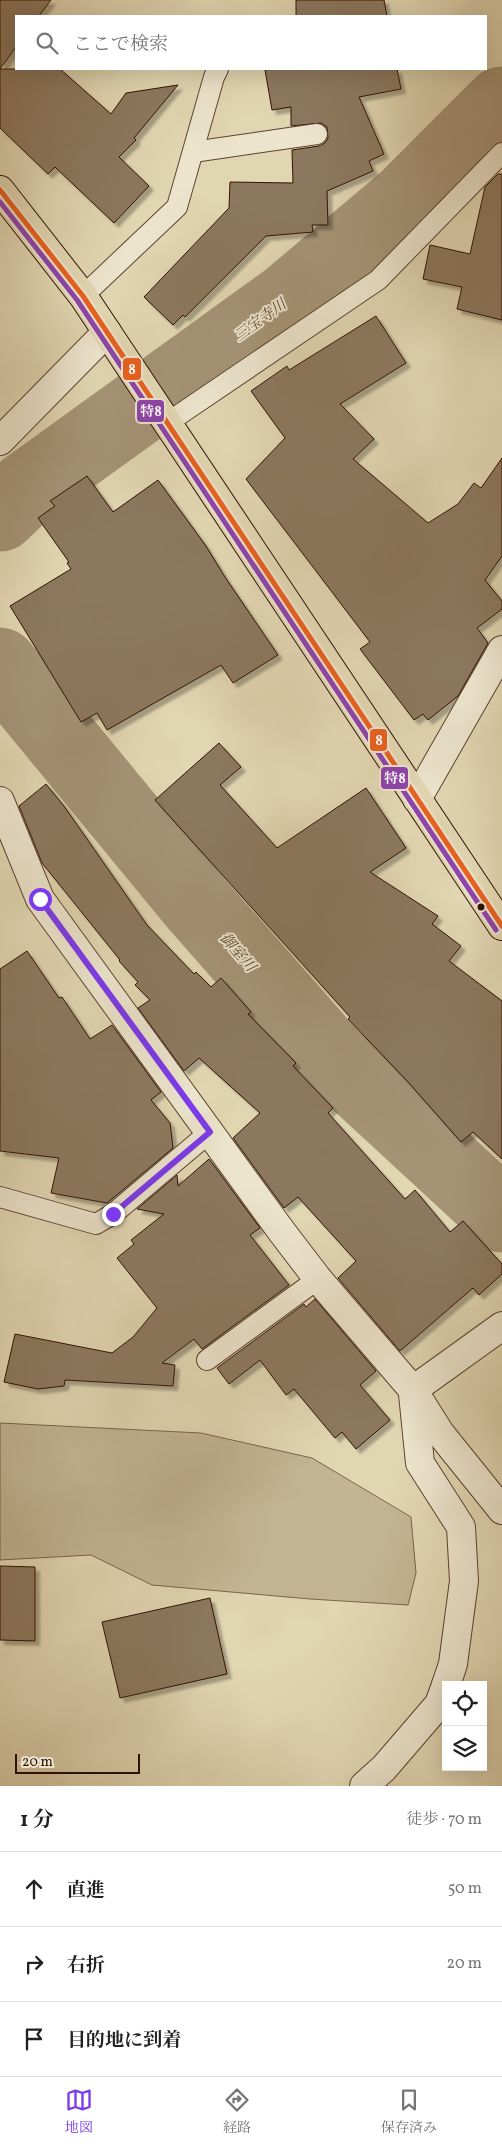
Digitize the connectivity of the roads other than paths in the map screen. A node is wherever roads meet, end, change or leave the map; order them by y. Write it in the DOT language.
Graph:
graph roads {
  1 [pos="218,70"];
  2 [pos="317,134"];
  3 [pos="193,152"];
  4 [pos="502,154"];
  5 [pos="0,190"];
  6 [pos="83,296"];
  7 [pos="106,332"];
  8 [pos="164,419"];
  9 [pos="0,441"];
  10 [pos="502,650"];
  11 [pos="417,799"];
  12 [pos="3,815"];
  13 [pos="502,926"];
  14 [pos="210,1132"];
  15 [pos="0,1197"];
  16 [pos="318,1279"];
  17 [pos="502,1326"];
  18 [pos="208,1360"];
  19 [pos="413,1390"];
  20 [pos="502,1510"];
  21 [pos="447,1681"];
  22 [pos="442,1696"];
  23 [pos="364,1786"];
  1 -- 3 [label="lane"];
  2 -- 3 [label="lane"];
  3 -- 6 [label="lane"];
  4 -- 8 [label="lane"];
  5 -- 6 [label="highway"];
  6 -- 7 [label="highway"];
  7 -- 8 [label="highway"];
  7 -- 9 [label="street"];
  8 -- 11 [label="highway"];
  10 -- 11 [label="street"];
  11 -- 13 [label="highway"];
  12 -- 14 [label="street"];
  14 -- 15 [label="lane"];
  14 -- 16 [label="street"];
  16 -- 18 [label="lane"];
  16 -- 19 [label="street"];
  17 -- 19 [label="street"];
  19 -- 20 [label="street"];
  19 -- 21 [label="street"];
  22 -- 23 [label="street"];
}
